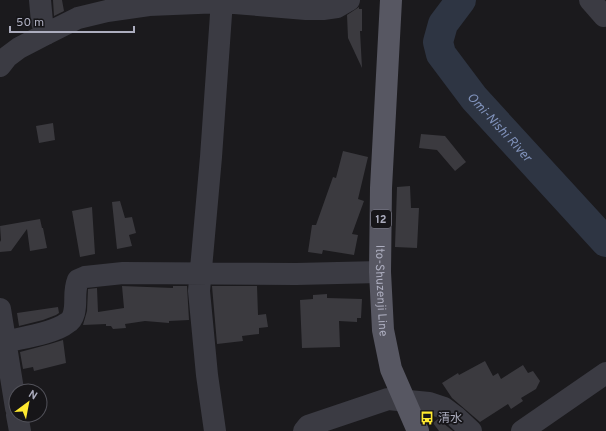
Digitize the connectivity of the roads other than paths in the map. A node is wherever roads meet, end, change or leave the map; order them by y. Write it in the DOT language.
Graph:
graph roads {
  1 [pos="40,0"];
  2 [pos="349,0"];
  3 [pos="392,0"];
  4 [pos="222,1"];
  5 [pos="46,34"];
  6 [pos="0,66"];
  7 [pos="380,272"];
  8 [pos="200,273"];
  9 [pos="0,309"];
  10 [pos="5,342"];
  11 [pos="606,373"];
  12 [pos="12,383"];
  13 [pos="405,401"];
  14 [pos="215,431"];
  15 [pos="304,431"];
  16 [pos="418,431"];
  17 [pos="471,431"];
  18 [pos="522,431"];
  1 -- 5 [label="street"];
  2 -- 4 [label="street"];
  3 -- 7 [label="main road, Ito-Shuzenji Line / 12"];
  4 -- 5 [label="street"];
  4 -- 8 [label="street"];
  5 -- 6 [label="street"];
  7 -- 8 [label="street"];
  7 -- 13 [label="main road, Ito-Shuzenji Line / 12"];
  8 -- 10 [label="street"];
  8 -- 14 [label="street"];
  9 -- 10 [label="street"];
  10 -- 12 [label="street"];
  11 -- 18 [label="street"];
  13 -- 15 [label="street"];
  13 -- 16 [label="main road, Ito-Shuzenji Line / 12"];
  13 -- 17 [label="street"];
}
